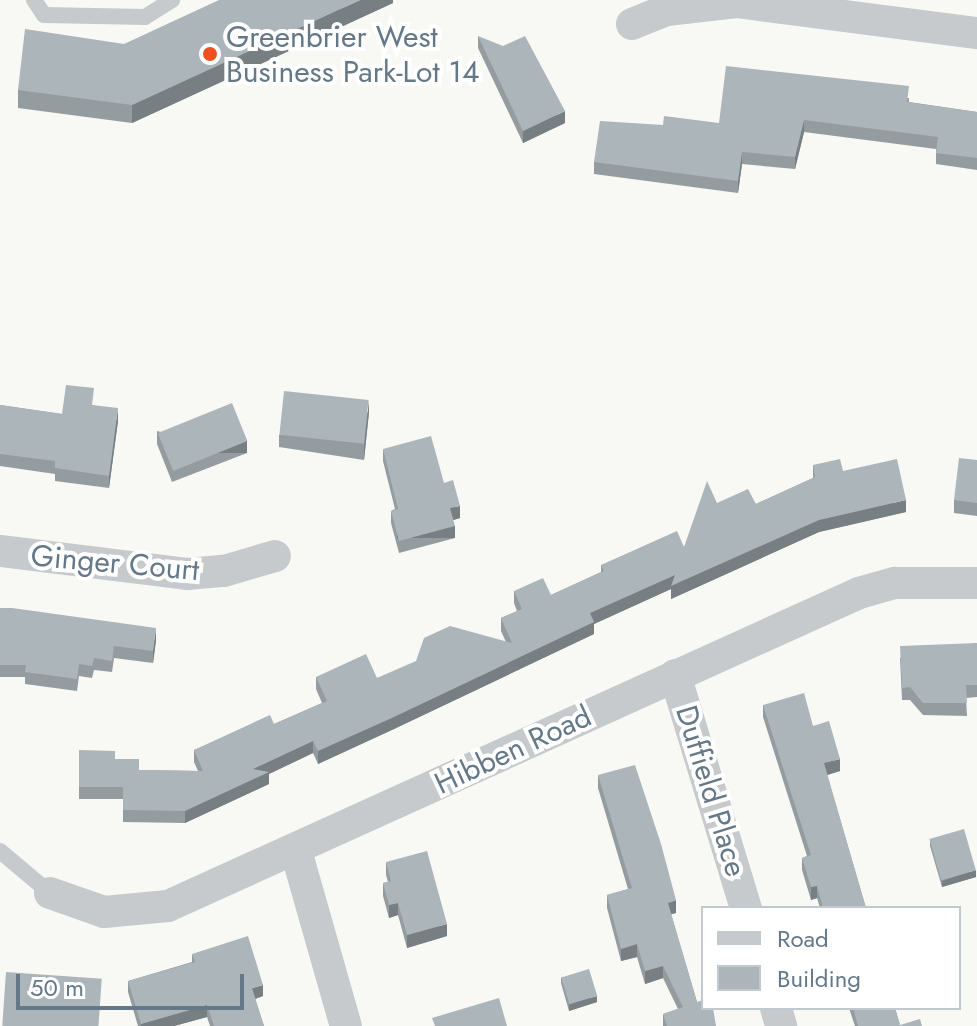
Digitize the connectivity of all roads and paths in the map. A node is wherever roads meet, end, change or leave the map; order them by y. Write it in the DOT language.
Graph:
graph roads {
  1 [pos="34,0"];
  2 [pos="172,0"];
  3 [pos="632,24"];
  4 [pos="977,33"];
  5 [pos="0,551"];
  6 [pos="275,556"];
  7 [pos="977,583"];
  8 [pos="675,675"];
  9 [pos="0,851"];
  10 [pos="296,851"];
  11 [pos="50,893"];
  12 [pos="745,906"];
  13 [pos="346,1026"];
  1 -- 2 [label="lane"];
  3 -- 4 [label="street"];
  5 -- 6 [label="street, Ginger Court"];
  7 -- 8 [label="street, Hibben Road"];
  8 -- 10 [label="street, Hibben Road"];
  8 -- 12 [label="street, Duffield Place"];
  9 -- 11 [label="lane"];
  10 -- 11 [label="street, Hibben Road"];
  10 -- 13 [label="street"];
}
